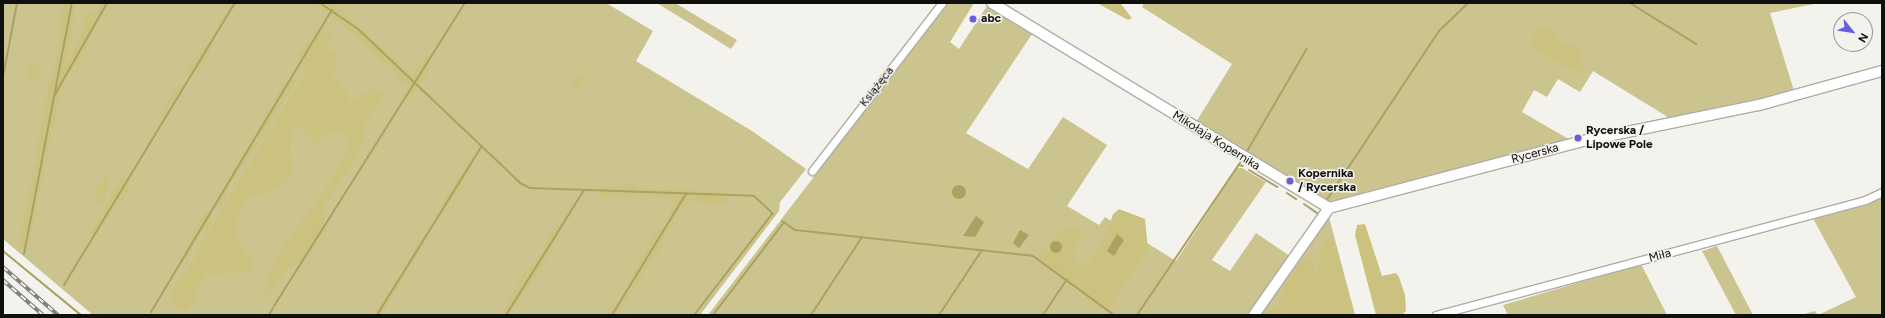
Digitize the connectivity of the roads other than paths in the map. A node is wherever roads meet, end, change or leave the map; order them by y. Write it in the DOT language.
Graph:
graph roads {
  1 [pos="942,3"];
  2 [pos="992,3"];
  3 [pos="1882,71"];
  4 [pos="812,171"];
  5 [pos="1882,192"];
  6 [pos="1329,208"];
  7 [pos="1254,315"];
  8 [pos="1436,315"];
  1 -- 4 [label="street, Książęca"];
  2 -- 6 [label="street, Mikołaja Kopernika"];
  3 -- 6 [label="street, Rycerska"];
  5 -- 8 [label="street, Miła"];
  6 -- 7 [label="street"];
}
